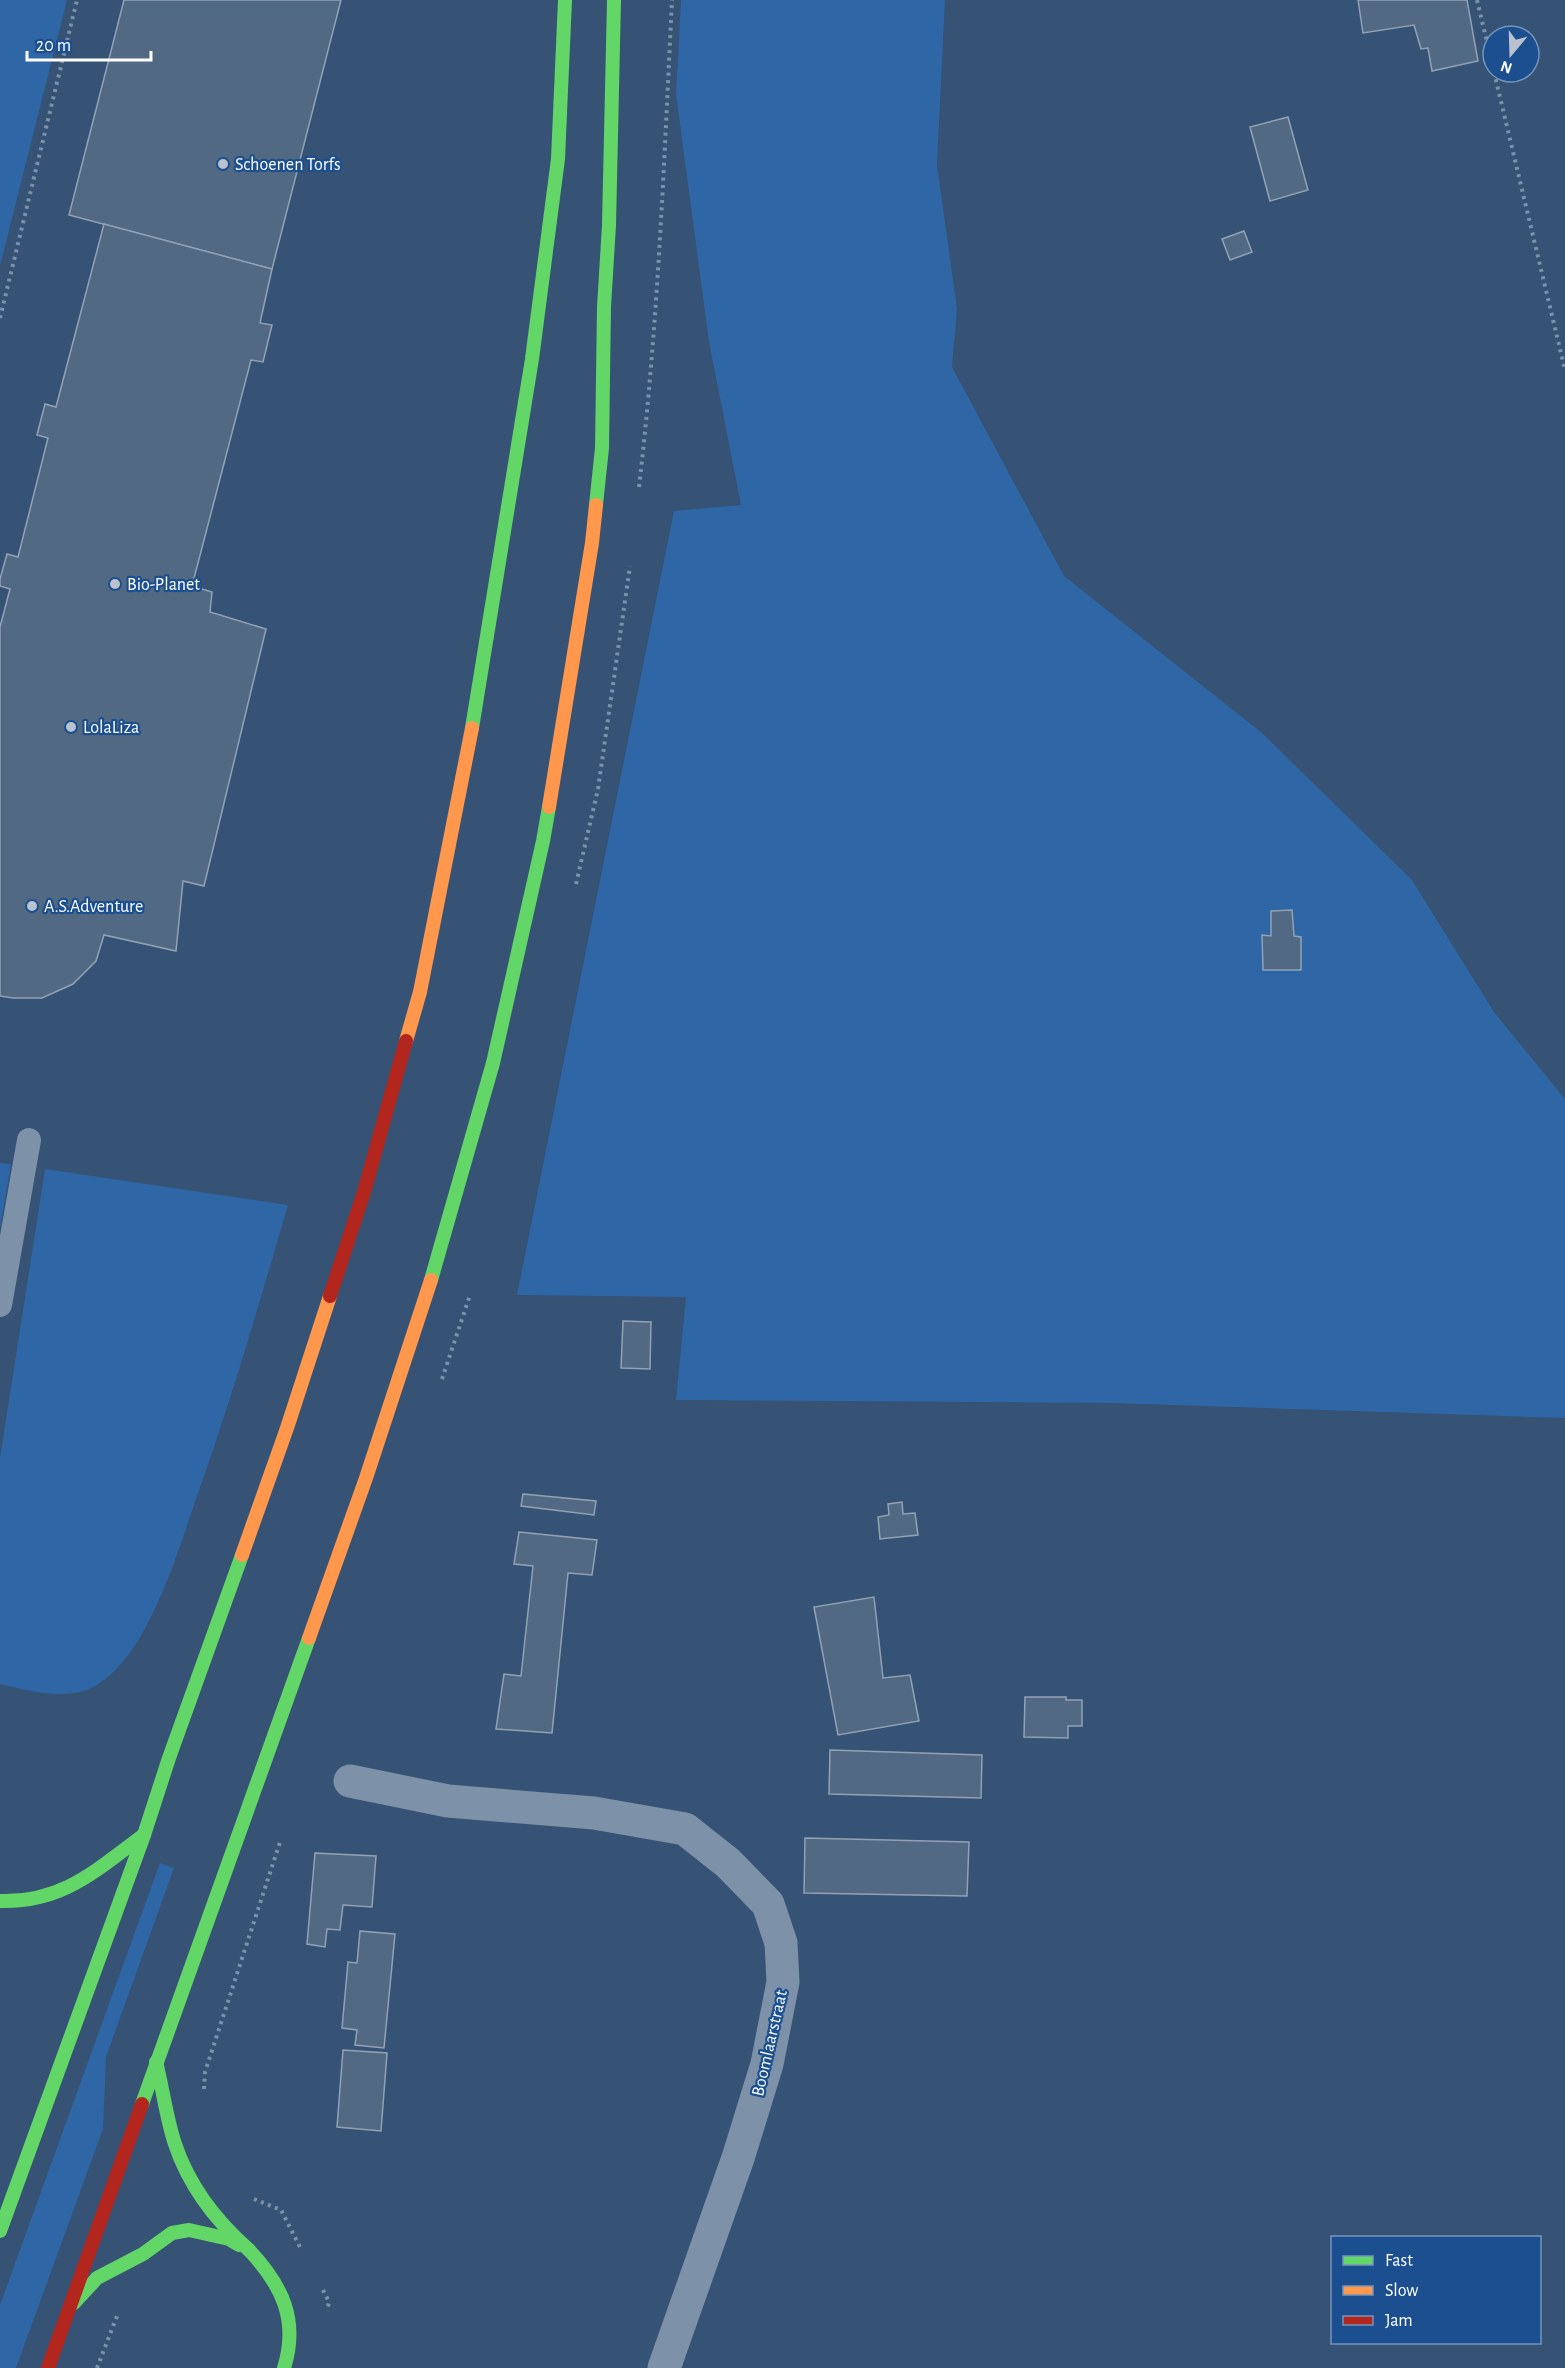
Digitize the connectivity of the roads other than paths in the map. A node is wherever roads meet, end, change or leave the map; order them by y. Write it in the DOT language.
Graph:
graph roads {
  1 [pos="565,0"];
  2 [pos="614,0"];
  3 [pos="29,1140"];
  4 [pos="0,1305"];
  5 [pos="350,1780"];
  6 [pos="144,1835"];
  7 [pos="0,1900"];
  8 [pos="156,2062"];
  9 [pos="0,2231"];
  10 [pos="249,2250"];
  11 [pos="68,2308"];
  12 [pos="288,2367"];
  13 [pos="48,2368"];
  14 [pos="664,2368"];
  1 -- 6 [label="main road"];
  2 -- 8 [label="main road"];
  3 -- 4 [label="lane"];
  5 -- 14 [label="street, Boomlaarstraat"];
  6 -- 7 [label="main road"];
  6 -- 9 [label="main road"];
  8 -- 10 [label="main road"];
  8 -- 11 [label="main road"];
  10 -- 11 [label="main road"];
  10 -- 12 [label="main road"];
  11 -- 13 [label="main road"];
}
